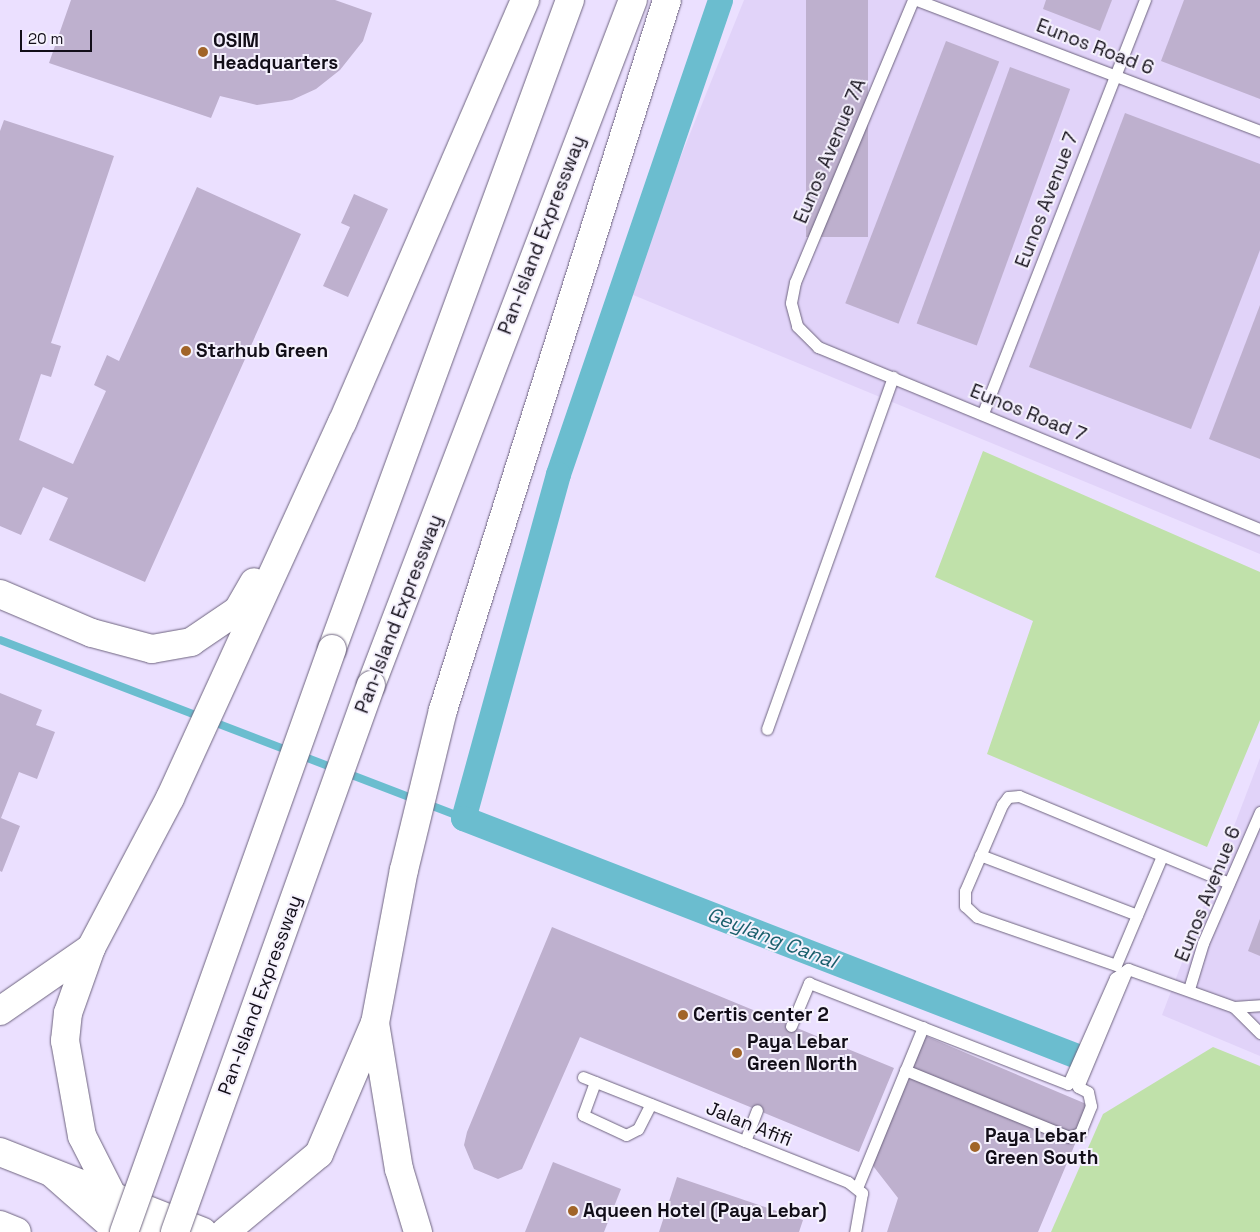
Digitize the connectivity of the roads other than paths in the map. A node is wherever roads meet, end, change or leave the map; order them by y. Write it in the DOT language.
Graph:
graph roads {
  1 [pos="525,0"];
  2 [pos="570,0"];
  3 [pos="633,0"];
  4 [pos="667,0"];
  5 [pos="913,0"];
  6 [pos="917,0"];
  7 [pos="1145,0"];
  8 [pos="1116,72"];
  9 [pos="1260,131"];
  10 [pos="793,318"];
  11 [pos="893,377"];
  12 [pos="983,413"];
  13 [pos="342,423"];
  14 [pos="1260,528"];
  15 [pos="0,594"];
  16 [pos="767,729"];
  17 [pos="1260,812"];
  18 [pos="980,854"];
  19 [pos="1162,856"];
  20 [pos="1229,883"];
  21 [pos="1138,915"];
  22 [pos="91,948"];
  23 [pos="1189,989"];
  24 [pos="1260,1005"];
  25 [pos="1234,1007"];
  26 [pos="0,1011"];
  27 [pos="375,1023"];
  28 [pos="791,1026"];
  29 [pos="923,1028"];
  30 [pos="1260,1033"];
  31 [pos="905,1070"];
  32 [pos="583,1077"];
  33 [pos="595,1082"];
  34 [pos="1073,1086"];
  35 [pos="651,1104"];
  36 [pos="757,1110"];
  37 [pos="745,1141"];
  38 [pos="0,1152"];
  39 [pos="52,1173"];
  40 [pos="857,1188"];
  41 [pos="113,1197"];
  42 [pos="0,1225"];
  43 [pos="17,1232"];
  44 [pos="119,1232"];
  45 [pos="124,1232"];
  46 [pos="148,1232"];
  47 [pos="175,1232"];
  48 [pos="203,1232"];
  49 [pos="225,1232"];
  50 [pos="418,1232"];
  51 [pos="855,1232"];
  1 -- 13 [label="main road"];
  2 -- 45 [label="main road, bridge"];
  3 -- 47 [label="main road, Pan-Island Expressway, bridge"];
  4 -- 27 [label="main road"];
  5 -- 10 [label="lane, Eunos Avenue 7A"];
  6 -- 8 [label="lane, Eunos Road 6"];
  7 -- 8 [label="lane, Eunos Avenue 7"];
  8 -- 9 [label="lane, Eunos Road 6"];
  8 -- 12 [label="lane, Eunos Avenue 7"];
  10 -- 11 [label="lane, Eunos Road 7"];
  11 -- 12 [label="lane, Eunos Road 7"];
  11 -- 16 [label="lane"];
  12 -- 14 [label="lane, Eunos Road 7"];
  13 -- 15 [label="main road"];
  13 -- 22 [label="main road"];
  17 -- 20 [label="lane, Eunos Avenue 6"];
  18 -- 19 [label="lane"];
  18 -- 21 [label="lane"];
  18 -- 21 [label="lane"];
  19 -- 20 [label="lane"];
  19 -- 21 [label="lane"];
  20 -- 23 [label="lane, Eunos Avenue 6"];
  22 -- 26 [label="main road"];
  22 -- 41 [label="main road"];
  23 -- 25 [label="lane, Eunos Avenue 6"];
  23 -- 34 [label="lane"];
  24 -- 25 [label="lane"];
  25 -- 30 [label="lane"];
  27 -- 49 [label="main road"];
  27 -- 50 [label="main road"];
  28 -- 29 [label="lane"];
  29 -- 31 [label="lane"];
  29 -- 34 [label="lane"];
  31 -- 34 [label="lane"];
  31 -- 40 [label="lane"];
  32 -- 33 [label="lane, Jalan Afifi"];
  33 -- 35 [label="lane, Jalan Afifi"];
  33 -- 35 [label="lane"];
  35 -- 37 [label="lane, Jalan Afifi"];
  36 -- 37 [label="lane"];
  37 -- 40 [label="lane, Jalan Afifi"];
  38 -- 39 [label="main road"];
  39 -- 41 [label="main road"];
  39 -- 44 [label="main road"];
  40 -- 51 [label="lane"];
  41 -- 46 [label="main road"];
  41 -- 48 [label="main road"];
  42 -- 43 [label="main road"];
}
